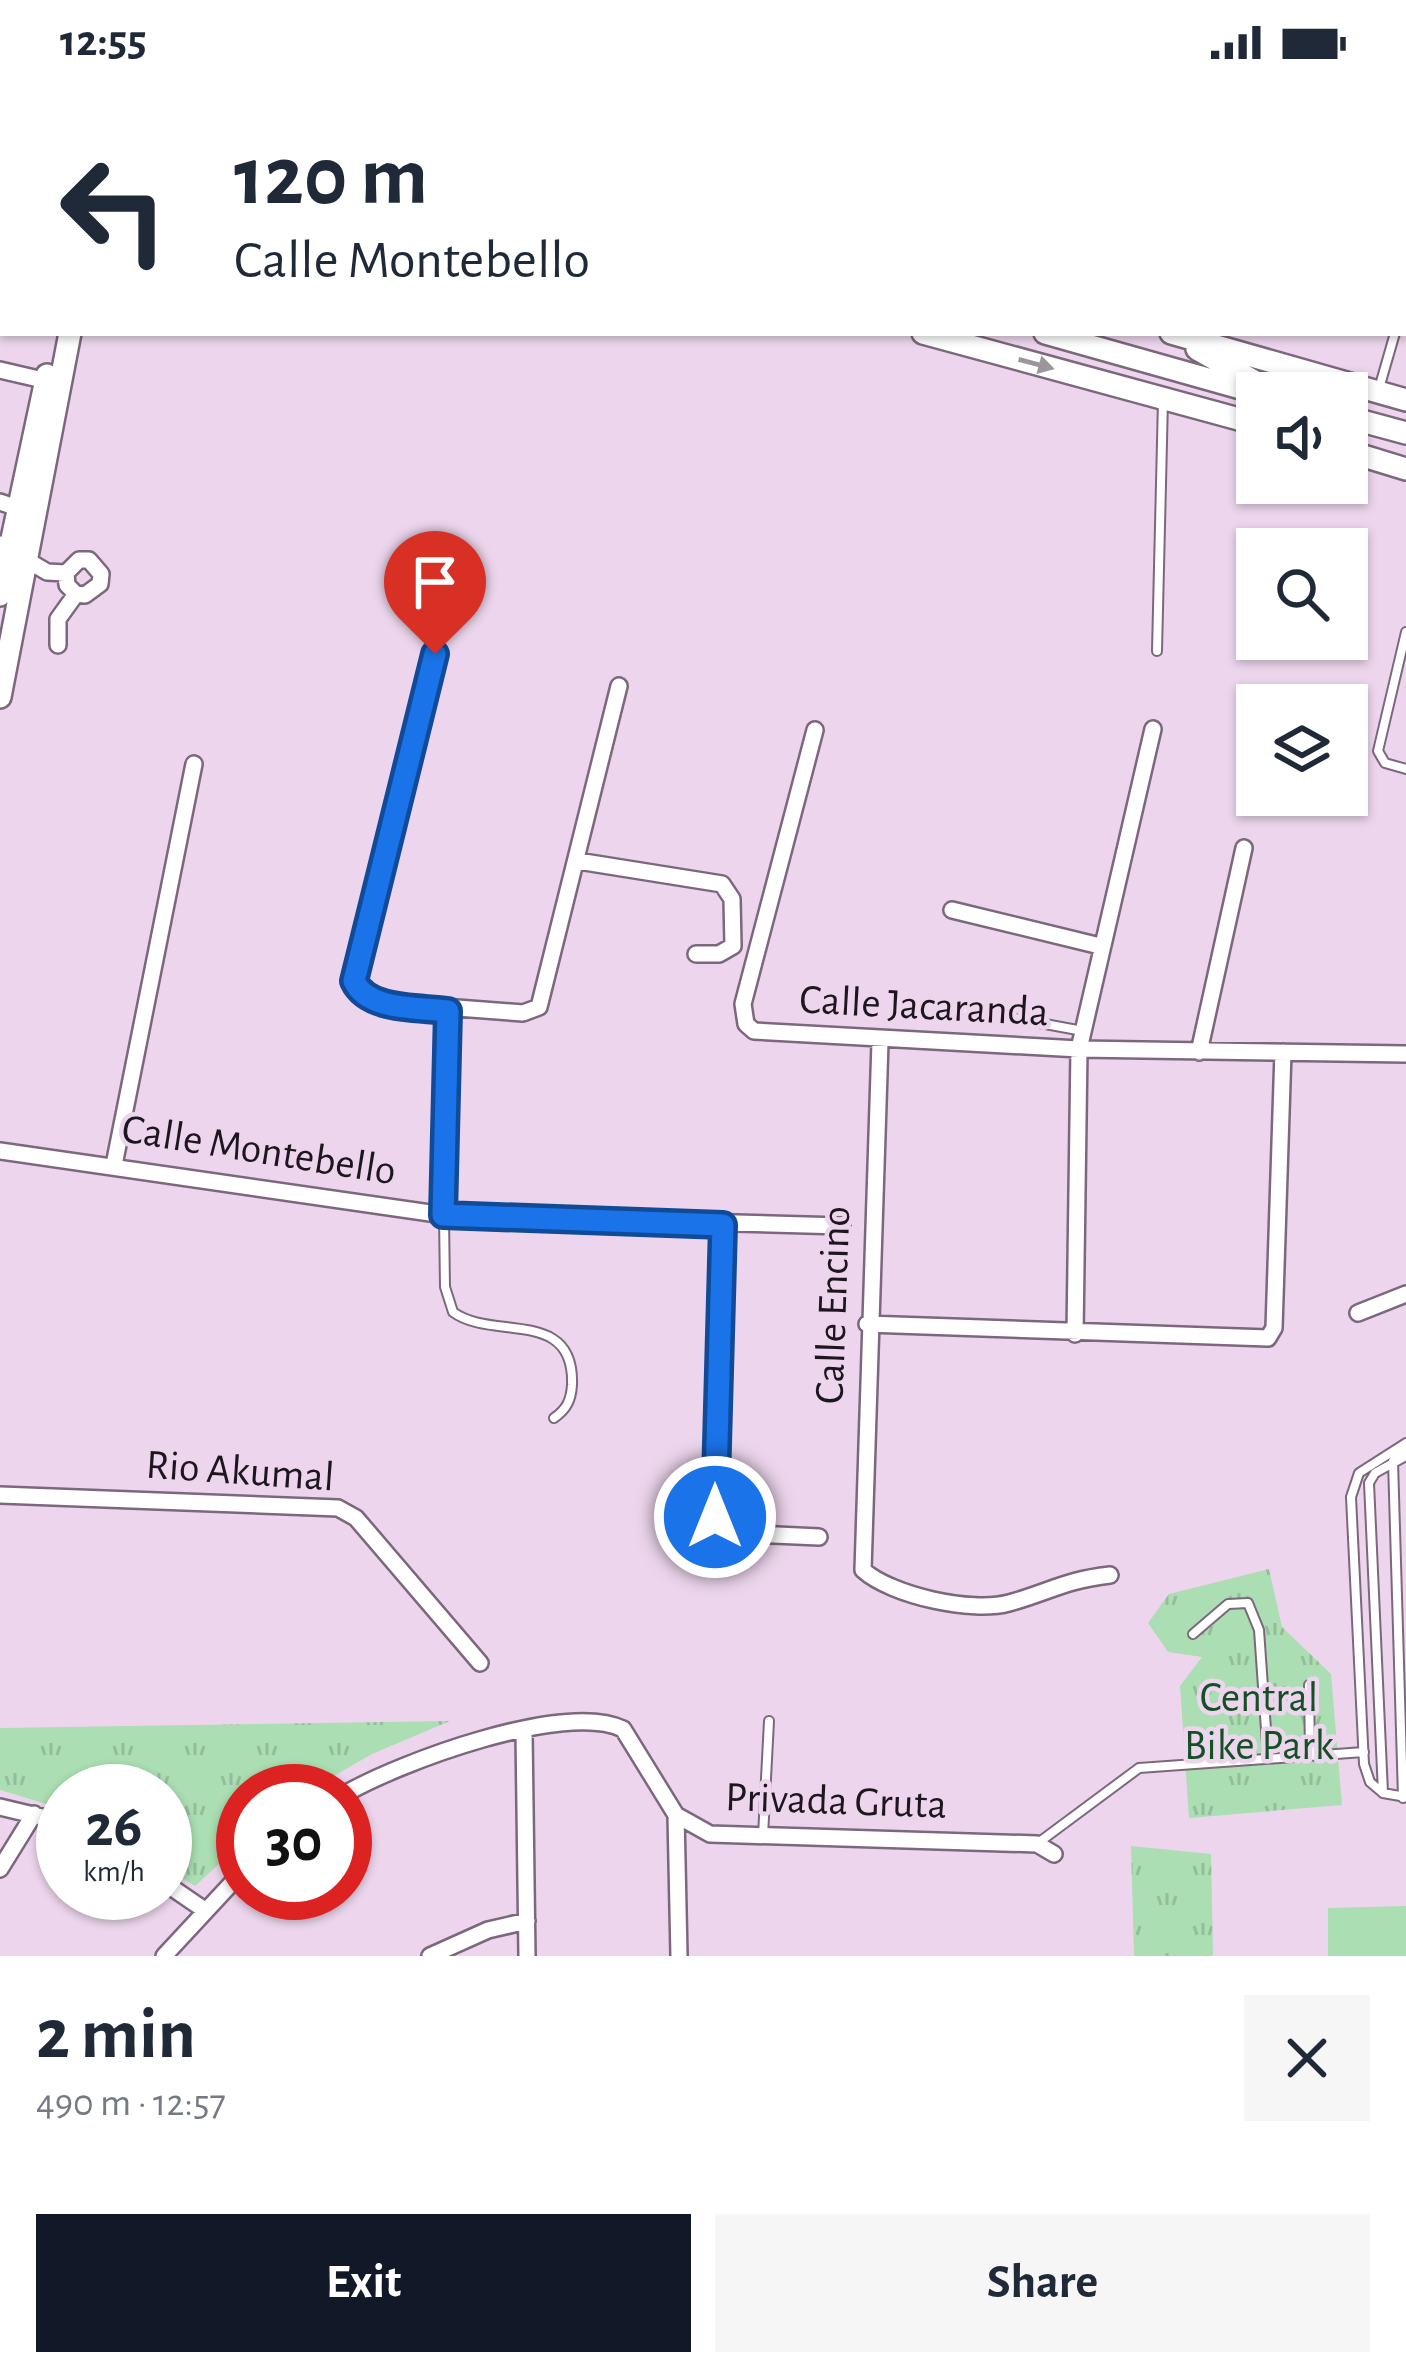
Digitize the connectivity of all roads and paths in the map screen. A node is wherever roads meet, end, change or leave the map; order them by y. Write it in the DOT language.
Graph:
graph roads {
  1 [pos="56,336"];
  2 [pos="69,336"];
  3 [pos="934,336"];
  4 [pos="1056,336"];
  5 [pos="1180,336"];
  6 [pos="1181,336"];
  7 [pos="1394,336"];
  8 [pos="0,370"];
  9 [pos="1236,372"];
  10 [pos="52,382"];
  11 [pos="1236,387"];
  12 [pos="1378,393"];
  13 [pos="1163,399"];
  14 [pos="1406,400"];
  15 [pos="1236,418"];
  16 [pos="1368,422"];
  17 [pos="1404,430"];
  18 [pos="1368,457"];
  19 [pos="1406,469"];
  20 [pos="18,508"];
  21 [pos="12,552"];
  22 [pos="65,572"];
  23 [pos="76,594"];
  24 [pos="0,595"];
  25 [pos="1406,632"];
  26 [pos="7,635"];
  27 [pos="58,645"];
  28 [pos="1156,651"];
  29 [pos="435,654"];
  30 [pos="619,686"];
  31 [pos="0,697"];
  32 [pos="1153,729"];
  33 [pos="815,730"];
  34 [pos="194,764"];
  35 [pos="1406,769"];
  36 [pos="1244,848"];
  37 [pos="578,861"];
  38 [pos="952,910"];
  39 [pos="1100,946"];
  40 [pos="696,954"];
  41 [pos="964,1009"];
  42 [pos="448,1011"];
  43 [pos="1083,1031"];
  44 [pos="880,1042"];
  45 [pos="1079,1049"];
  46 [pos="1199,1052"];
  47 [pos="1283,1052"];
  48 [pos="1406,1054"];
  49 [pos="0,1151"];
  50 [pos="114,1165"];
  51 [pos="443,1215"];
  52 [pos="723,1225"];
  53 [pos="842,1226"];
  54 [pos="1406,1294"];
  55 [pos="1358,1313"];
  56 [pos="867,1324"];
  57 [pos="1075,1334"];
  58 [pos="554,1418"];
  59 [pos="1406,1449"];
  60 [pos="1393,1461"];
  61 [pos="0,1495"];
  62 [pos="819,1537"];
  63 [pos="1110,1575"];
  64 [pos="1192,1634"];
  65 [pos="480,1663"];
  66 [pos="1310,1685"];
  67 [pos="770,1721"];
  68 [pos="524,1732"];
  69 [pos="1404,1750"];
  70 [pos="1364,1752"];
  71 [pos="1310,1754"];
  72 [pos="1268,1758"];
  73 [pos="372,1781"];
  74 [pos="1383,1793"];
  75 [pos="1405,1797"];
  76 [pos="0,1807"];
  77 [pos="34,1814"];
  78 [pos="676,1815"];
  79 [pos="763,1837"];
  80 [pos="1036,1844"];
  81 [pos="1054,1855"];
  82 [pos="0,1869"];
  83 [pos="216,1896"];
  84 [pos="192,1901"];
  85 [pos="203,1909"];
  86 [pos="527,1921"];
  87 [pos="164,1956"];
  88 [pos="430,1956"];
  89 [pos="526,1956"];
  90 [pos="679,1956"];
  1 -- 10 [label="main road"];
  2 -- 10 [label="main road"];
  3 -- 13 [label="main road, one-way"];
  4 -- 11 [label="main road"];
  5 -- 9 [label="main road"];
  6 -- 12 [label="main road"];
  7 -- 12 [label="lane"];
  8 -- 10 [label="street"];
  10 -- 20 [label="main road"];
  12 -- 14 [label="main road"];
  13 -- 15 [label="main road"];
  13 -- 28 [label="lane"];
  16 -- 17 [label="main road"];
  18 -- 19 [label="main road"];
  20 -- 21 [label="main road"];
  21 -- 22 [label="street"];
  21 -- 24 [label="main road"];
  21 -- 26 [label="main road"];
  22 -- 23 [label="street"];
  22 -- 23 [label="street"];
  23 -- 27 [label="street"];
  25 -- 35 [label="lane"];
  26 -- 31 [label="main road"];
  29 -- 42 [label="street"];
  30 -- 37 [label="street"];
  32 -- 39 [label="street"];
  33 -- 44 [label="street, Calle Jacaranda"];
  34 -- 50 [label="street"];
  36 -- 46 [label="street"];
  37 -- 40 [label="street"];
  37 -- 42 [label="street"];
  38 -- 39 [label="street"];
  39 -- 43 [label="street"];
  41 -- 43 [label="lane"];
  42 -- 51 [label="street"];
  43 -- 45 [label="street"];
  44 -- 45 [label="street, Calle Jacaranda"];
  44 -- 56 [label="street, Calle Encino"];
  45 -- 46 [label="street, Calle Jacaranda"];
  45 -- 57 [label="street"];
  46 -- 47 [label="street, Calle Jacaranda"];
  47 -- 48 [label="street, Calle Jacaranda"];
  47 -- 57 [label="street"];
  49 -- 50 [label="street, Calle Montebello"];
  50 -- 51 [label="street, Calle Montebello"];
  51 -- 52 [label="street, Calle Montebello"];
  51 -- 58 [label="lane"];
  52 -- 53 [label="street, Calle Montebello"];
  52 -- 62 [label="street"];
  54 -- 55 [label="street"];
  56 -- 57 [label="street"];
  56 -- 63 [label="street, Calle Encino"];
  59 -- 60 [label="lane"];
  59 -- 70 [label="lane"];
  60 -- 69 [label="lane"];
  60 -- 74 [label="lane"];
  61 -- 65 [label="street, Rio Akumal"];
  64 -- 72 [label="lane"];
  66 -- 71 [label="lane"];
  67 -- 79 [label="lane"];
  68 -- 73 [label="street, Privada Gruta"];
  68 -- 78 [label="street, Privada Gruta"];
  68 -- 86 [label="street"];
  69 -- 75 [label="lane"];
  70 -- 71 [label="lane"];
  70 -- 74 [label="lane"];
  71 -- 72 [label="lane"];
  72 -- 80 [label="lane"];
  74 -- 75 [label="lane"];
  76 -- 77 [label="street"];
  77 -- 82 [label="street"];
  78 -- 79 [label="street, Privada Gruta"];
  78 -- 90 [label="street"];
  79 -- 80 [label="street, Privada Gruta"];
  80 -- 81 [label="street, Privada Gruta"];
  83 -- 85 [label="street"];
  84 -- 85 [label="street"];
  85 -- 87 [label="street"];
  86 -- 88 [label="street"];
  86 -- 89 [label="street"];
}
